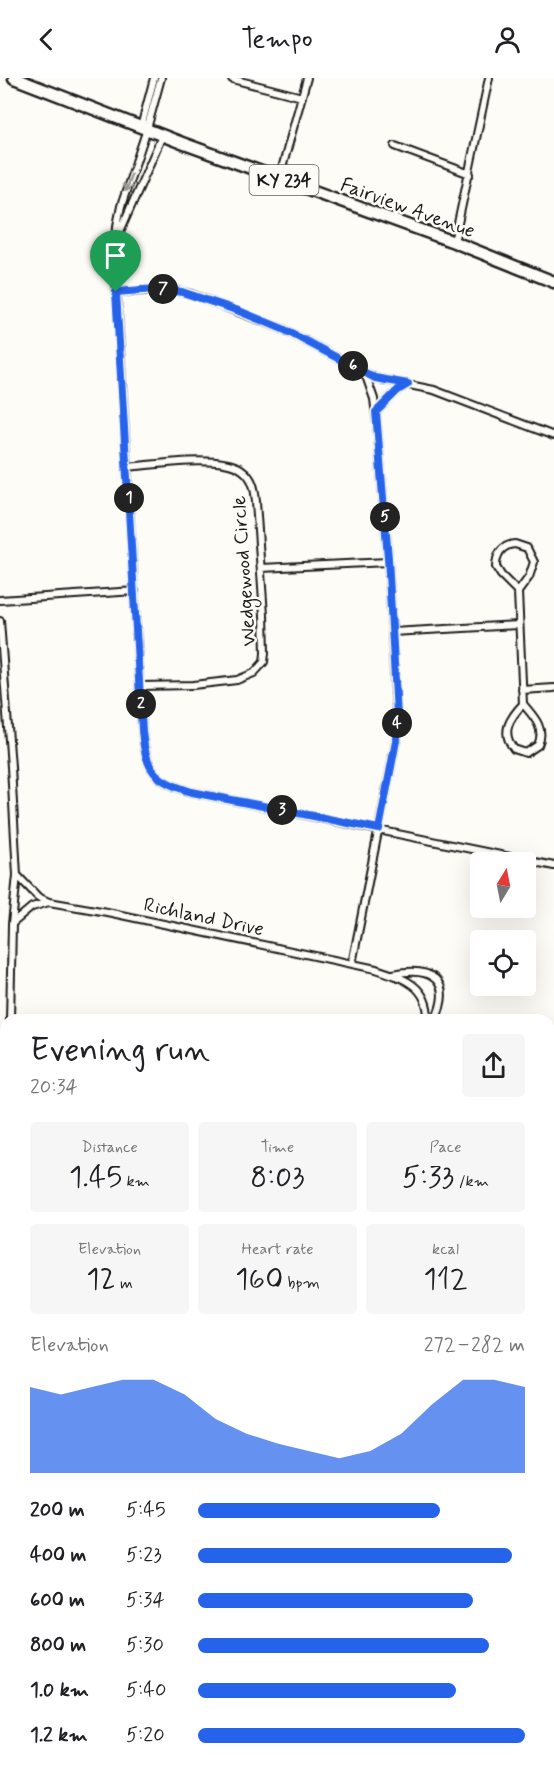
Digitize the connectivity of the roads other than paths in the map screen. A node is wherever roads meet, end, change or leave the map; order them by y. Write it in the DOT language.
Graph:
graph roads {
  1 [pos="14,78"];
  2 [pos="154,78"];
  3 [pos="161,78"];
  4 [pos="307,78"];
  5 [pos="489,78"];
  6 [pos="232,79"];
  7 [pos="302,97"];
  8 [pos="144,128"];
  9 [pos="162,136"];
  10 [pos="395,146"];
  11 [pos="470,174"];
  12 [pos="279,178"];
  13 [pos="116,239"];
  14 [pos="454,242"];
  15 [pos="554,282"];
  16 [pos="116,292"];
  17 [pos="365,373"];
  18 [pos="408,384"];
  19 [pos="376,412"];
  20 [pos="554,436"];
  21 [pos="127,467"];
  22 [pos="388,562"];
  23 [pos="261,568"];
  24 [pos="135,591"];
  25 [pos="518,592"];
  26 [pos="0,600"];
  27 [pos="0,621"];
  28 [pos="518,626"];
  29 [pos="392,632"];
  30 [pos="141,686"];
  31 [pos="554,688"];
  32 [pos="522,690"];
  33 [pos="523,704"];
  34 [pos="379,829"];
  35 [pos="554,866"];
  36 [pos="17,875"];
  37 [pos="49,902"];
  38 [pos="12,924"];
  39 [pos="352,964"];
  40 [pos="393,974"];
  41 [pos="10,1014"];
  42 [pos="427,1014"];
  43 [pos="438,1014"];
  1 -- 8 [label="main road, Fairview Avenue / KY 234"];
  2 -- 8 [label="street"];
  3 -- 8 [label="street"];
  4 -- 7 [label="street"];
  5 -- 11 [label="street"];
  6 -- 7 [label="street"];
  7 -- 12 [label="street"];
  8 -- 9 [label="main road, Fairview Avenue / KY 234"];
  8 -- 13 [label="street, one-way"];
  9 -- 12 [label="main road, Fairview Avenue / KY 234"];
  9 -- 13 [label="street"];
  10 -- 11 [label="street"];
  11 -- 14 [label="street"];
  12 -- 14 [label="main road, Fairview Avenue / KY 234"];
  13 -- 16 [label="street"];
  14 -- 15 [label="main road, Fairview Avenue / KY 234"];
  16 -- 17 [label="street"];
  16 -- 21 [label="street"];
  17 -- 18 [label="street"];
  17 -- 19 [label="street"];
  18 -- 19 [label="street"];
  18 -- 20 [label="street"];
  19 -- 22 [label="street"];
  21 -- 23 [label="street, Wedgewood Circle"];
  21 -- 24 [label="street"];
  22 -- 23 [label="street"];
  22 -- 29 [label="street"];
  23 -- 30 [label="street, Wedgewood Circle"];
  24 -- 26 [label="street"];
  24 -- 30 [label="street"];
  25 -- 25 [label="street"];
  25 -- 28 [label="street"];
  27 -- 36 [label="street"];
  28 -- 29 [label="street"];
  28 -- 32 [label="street"];
  29 -- 34 [label="street"];
  30 -- 34 [label="street"];
  31 -- 32 [label="street"];
  32 -- 33 [label="street"];
  33 -- 33 [label="street"];
  34 -- 35 [label="street"];
  34 -- 39 [label="street"];
  36 -- 37 [label="street, Richland Drive"];
  36 -- 38 [label="street"];
  37 -- 38 [label="street"];
  37 -- 39 [label="street, Richland Drive"];
  38 -- 41 [label="street"];
  39 -- 40 [label="street, Richland Drive"];
  40 -- 42 [label="street"];
  40 -- 43 [label="street"];
}
